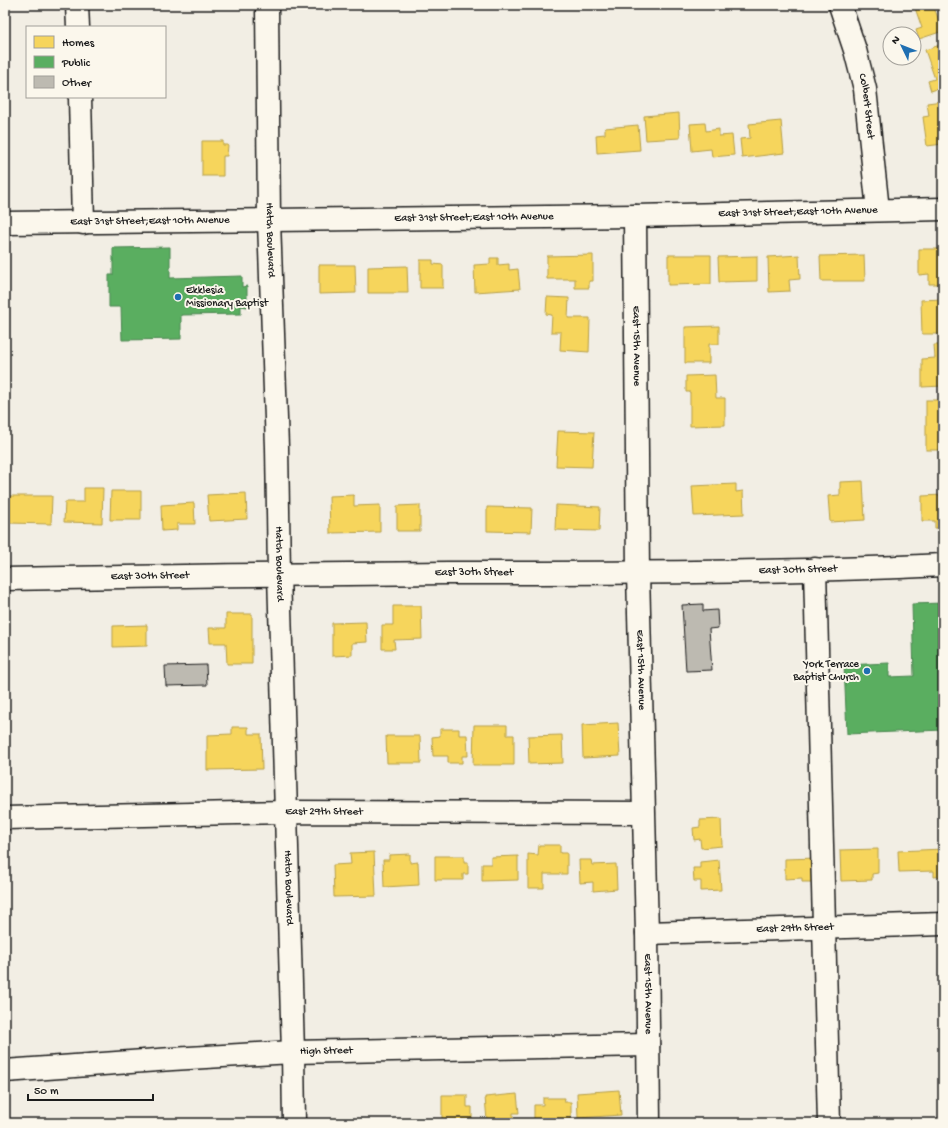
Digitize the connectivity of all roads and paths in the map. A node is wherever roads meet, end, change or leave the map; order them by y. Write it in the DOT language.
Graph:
graph roads {
  1 [pos="77,5"];
  2 [pos="267,5"];
  3 [pos="840,5"];
  4 [pos="78,26"];
  5 [pos="80,98"];
  6 [pos="943,209"];
  7 [pos="878,210"];
  8 [pos="635,216"];
  9 [pos="269,221"];
  10 [pos="83,223"];
  11 [pos="5,224"];
  12 [pos="943,565"];
  13 [pos="815,569"];
  14 [pos="638,572"];
  15 [pos="280,574"];
  16 [pos="5,578"];
  17 [pos="286,812"];
  18 [pos="643,812"];
  19 [pos="5,818"];
  20 [pos="943,924"];
  21 [pos="824,927"];
  22 [pos="647,933"];
  23 [pos="648,1045"];
  24 [pos="293,1052"];
  25 [pos="5,1071"];
  26 [pos="294,1123"];
  27 [pos="649,1123"];
  28 [pos="829,1123"];
  1 -- 4 [label="street"];
  2 -- 9 [label="street, Hatch Boulevard"];
  3 -- 7 [label="street, Colbert Street"];
  5 -- 10 [label="street"];
  6 -- 7 [label="street, East 31st Street;East 10th Avenue"];
  7 -- 8 [label="street, East 31st Street;East 10th Avenue"];
  8 -- 9 [label="street, East 31st Street;East 10th Avenue"];
  8 -- 14 [label="street, East 15th Avenue"];
  9 -- 10 [label="street, East 31st Street;East 10th Avenue"];
  9 -- 15 [label="street, Hatch Boulevard"];
  10 -- 11 [label="street, East 31st Street;East 10th Avenue"];
  12 -- 13 [label="street, East 30th Street"];
  13 -- 14 [label="street, East 30th Street"];
  13 -- 21 [label="street"];
  14 -- 15 [label="street, East 30th Street"];
  14 -- 18 [label="street, East 15th Avenue"];
  15 -- 16 [label="street, East 30th Street"];
  15 -- 17 [label="street, Hatch Boulevard"];
  17 -- 18 [label="street, East 29th Street"];
  17 -- 19 [label="street, East 29th Street"];
  17 -- 24 [label="street, Hatch Boulevard"];
  18 -- 22 [label="street, East 15th Avenue"];
  20 -- 21 [label="street, East 29th Street"];
  21 -- 22 [label="street, East 29th Street"];
  21 -- 28 [label="street"];
  22 -- 23 [label="street, East 15th Avenue"];
  23 -- 24 [label="street, High Street"];
  23 -- 27 [label="street, East 15th Avenue"];
  24 -- 25 [label="street, High Street"];
  24 -- 26 [label="street, Hatch Boulevard"];
}
